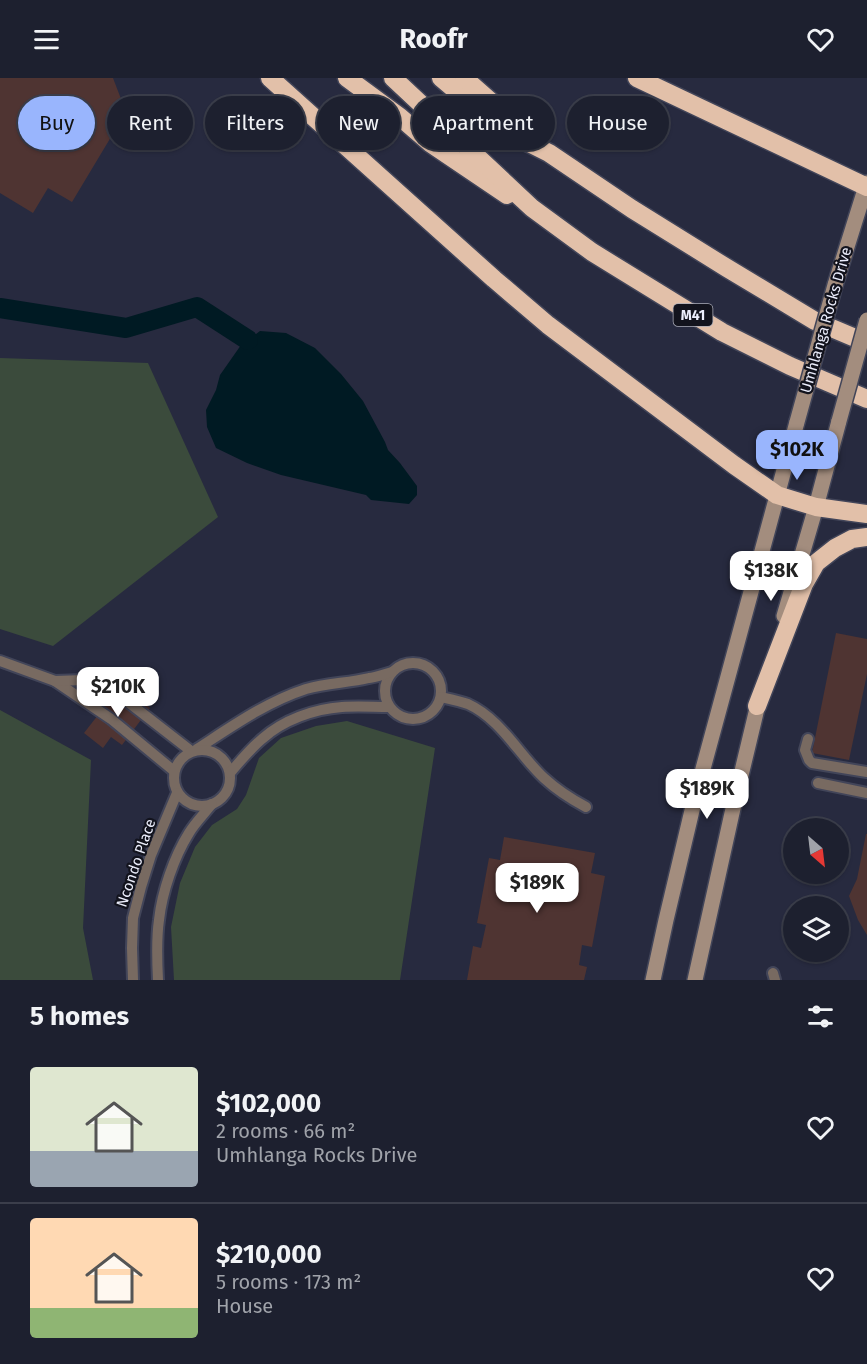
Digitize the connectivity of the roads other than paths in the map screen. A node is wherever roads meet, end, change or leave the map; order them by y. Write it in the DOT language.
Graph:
graph roads {
  1 [pos="270,78"];
  2 [pos="347,78"];
  3 [pos="393,78"];
  4 [pos="441,78"];
  5 [pos="464,78"];
  6 [pos="637,78"];
  7 [pos="549,153"];
  8 [pos="867,186"];
  9 [pos="532,208"];
  10 [pos="867,320"];
  11 [pos="867,343"];
  12 [pos="867,399"];
  13 [pos="777,495"];
  14 [pos="816,507"];
  15 [pos="867,514"];
  16 [pos="867,537"];
  17 [pos="0,661"];
  18 [pos="392,672"];
  19 [pos="55,681"];
  20 [pos="441,697"];
  21 [pos="757,706"];
  22 [pos="389,707"];
  23 [pos="808,739"];
  24 [pos="194,750"];
  25 [pos="174,771"];
  26 [pos="867,772"];
  27 [pos="230,773"];
  28 [pos="818,783"];
  29 [pos="177,793"];
  30 [pos="867,793"];
  31 [pos="212,804"];
  32 [pos="586,807"];
  33 [pos="698,962"];
  34 [pos="133,980"];
  35 [pos="158,980"];
  36 [pos="653,980"];
  37 [pos="695,980"];
  38 [pos="701,980"];
  1 -- 13 [label="highway"];
  2 -- 9 [label="highway"];
  3 -- 9 [label="highway, M41"];
  4 -- 7 [label="highway"];
  5 -- 7 [label="highway"];
  6 -- 8 [label="highway"];
  7 -- 11 [label="highway"];
  8 -- 13 [label="main road, Umhlanga Rocks Drive, bridge"];
  9 -- 12 [label="highway, M41"];
  10 -- 14 [label="main road, bridge"];
  13 -- 14 [label="highway"];
  13 -- 36 [label="main road, Umhlanga Rocks Drive"];
  14 -- 15 [label="highway"];
  14 -- 21 [label="main road"];
  16 -- 21 [label="highway"];
  17 -- 19 [label="lane"];
  18 -- 20 [label="lane"];
  18 -- 22 [label="lane"];
  18 -- 24 [label="lane"];
  19 -- 24 [label="lane"];
  19 -- 25 [label="lane"];
  20 -- 22 [label="lane"];
  20 -- 32 [label="lane"];
  21 -- 33 [label="main road"];
  22 -- 27 [label="lane"];
  23 -- 26 [label="lane"];
  24 -- 25 [label="lane"];
  24 -- 27 [label="lane"];
  25 -- 29 [label="lane"];
  27 -- 31 [label="lane"];
  28 -- 30 [label="lane"];
  29 -- 31 [label="lane"];
  29 -- 34 [label="lane, Ncondo Place"];
  31 -- 35 [label="lane"];
  33 -- 37 [label="main road"];
  33 -- 38 [label="main road"];
}
